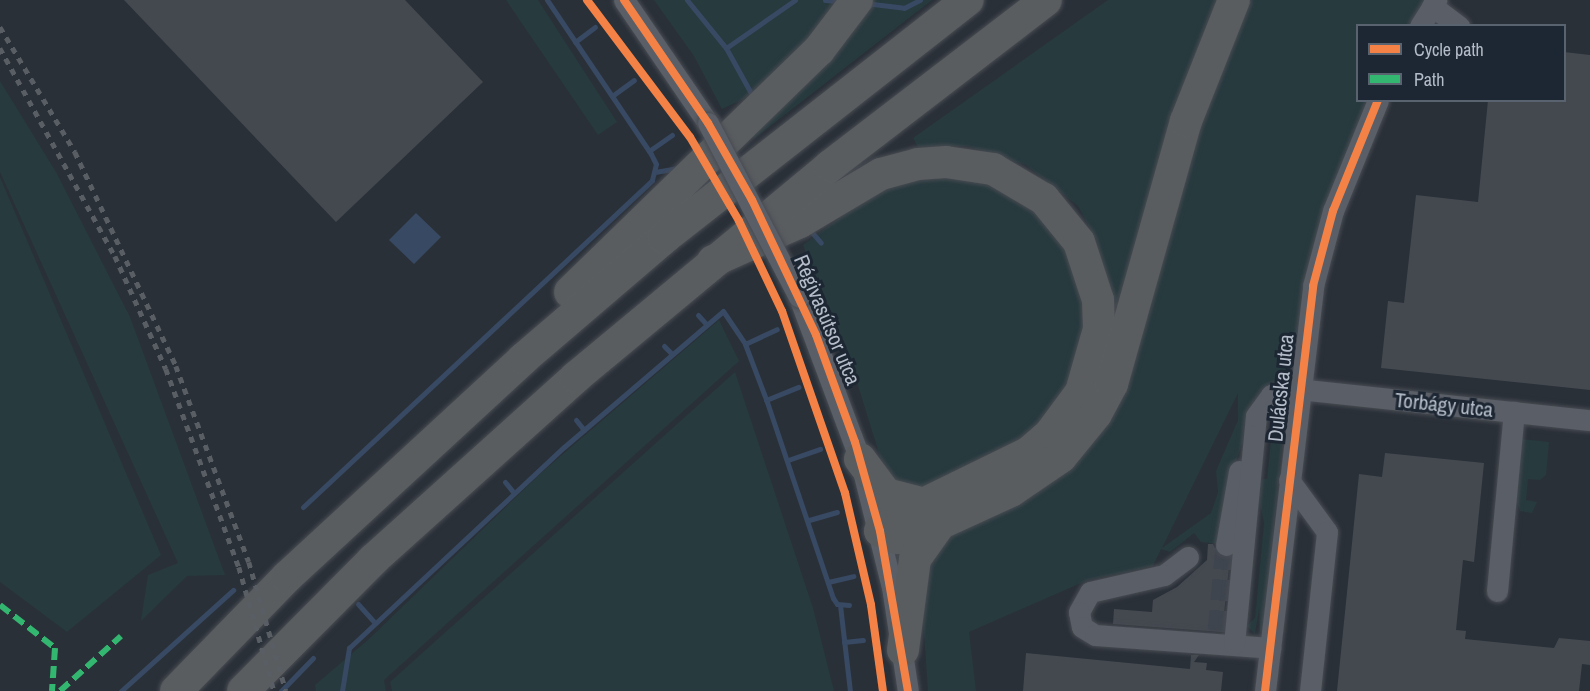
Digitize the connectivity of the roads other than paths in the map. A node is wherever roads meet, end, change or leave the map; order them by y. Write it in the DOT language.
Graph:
graph roads {
  1 [pos="624,0"];
  2 [pos="857,0"];
  3 [pos="968,0"];
  4 [pos="1046,0"];
  5 [pos="1234,0"];
  6 [pos="1434,3"];
  7 [pos="1421,24"];
  8 [pos="1457,24"];
  9 [pos="1377,102"];
  10 [pos="713,261"];
  11 [pos="523,359"];
  12 [pos="1298,389"];
  13 [pos="1514,412"];
  14 [pos="1256,416"];
  15 [pos="1590,420"];
  16 [pos="860,459"];
  17 [pos="1289,480"];
  18 [pos="935,512"];
  19 [pos="880,531"];
  20 [pos="1226,545"];
  21 [pos="1188,557"];
  22 [pos="1497,591"];
  23 [pos="1230,641"];
  24 [pos="1271,648"];
  25 [pos="903,650"];
  26 [pos="176,691"];
  27 [pos="243,691"];
  28 [pos="908,691"];
  29 [pos="1265,691"];
  30 [pos="1310,691"];
  1 -- 16 [label="street, Régivasútsor utca, bridge"];
  2 -- 11 [label="highway"];
  3 -- 11 [label="highway"];
  4 -- 10 [label="highway"];
  5 -- 18 [label="highway"];
  6 -- 7 [label="street"];
  6 -- 8 [label="street"];
  9 -- 12 [label="street, Dulácska utca"];
  10 -- 18 [label="highway"];
  10 -- 27 [label="highway"];
  11 -- 26 [label="highway"];
  12 -- 13 [label="street, Torbágy utca"];
  12 -- 14 [label="street"];
  12 -- 17 [label="street, Dulácska utca"];
  13 -- 15 [label="street, Torbágy utca"];
  13 -- 22 [label="street"];
  14 -- 20 [label="street"];
  14 -- 23 [label="street"];
  16 -- 18 [label="highway"];
  16 -- 19 [label="street, Régivasútsor utca"];
  17 -- 24 [label="street, Dulácska utca"];
  17 -- 30 [label="street"];
  18 -- 19 [label="highway"];
  18 -- 25 [label="highway"];
  19 -- 25 [label="street, Régivasútsor utca"];
  21 -- 23 [label="street"];
  23 -- 24 [label="street"];
  24 -- 29 [label="street, Dulácska utca"];
  25 -- 28 [label="street, Régivasútsor utca"];
}
